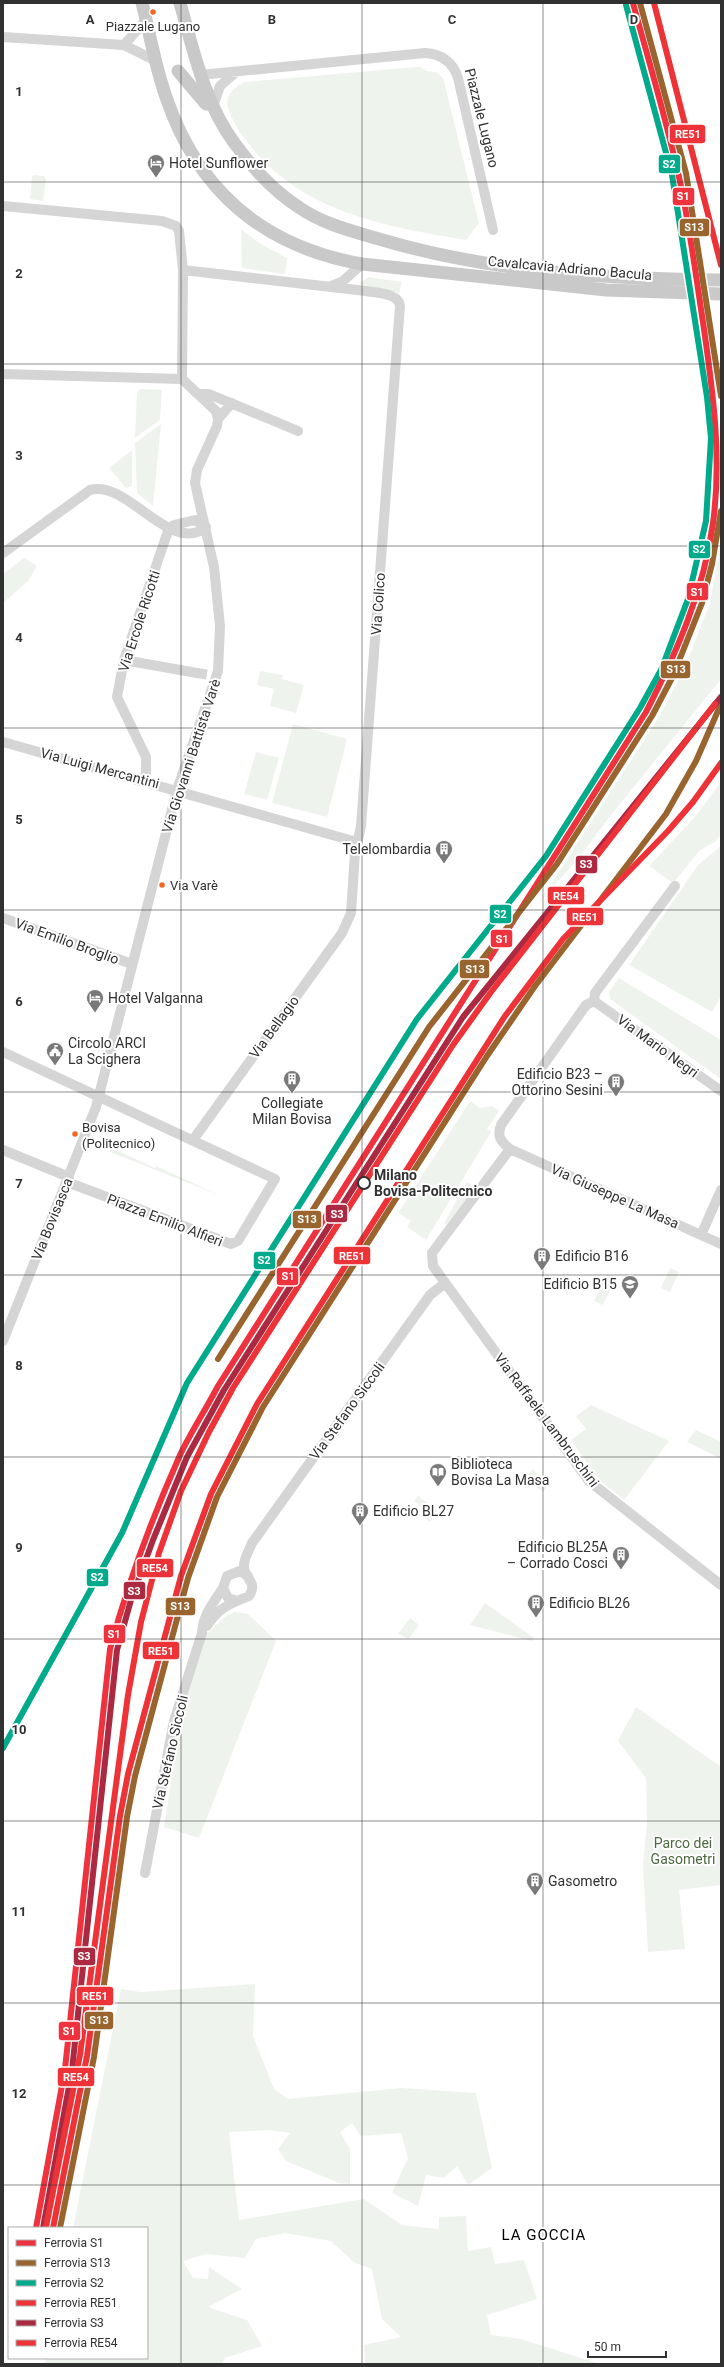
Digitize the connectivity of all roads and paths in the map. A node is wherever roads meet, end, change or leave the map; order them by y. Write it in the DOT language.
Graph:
graph roads {
  1 [pos="142,3"];
  2 [pos="180,3"];
  3 [pos="146,20"];
  4 [pos="3,37"];
  5 [pos="124,45"];
  6 [pos="156,61"];
  7 [pos="178,71"];
  8 [pos="236,72"];
  9 [pos="200,75"];
  10 [pos="213,107"];
  11 [pos="225,129"];
  12 [pos="3,206"];
  13 [pos="493,230"];
  14 [pos="447,256"];
  15 [pos="362,264"];
  16 [pos="183,270"];
  17 [pos="348,277"];
  18 [pos="721,280"];
  19 [pos="330,286"];
  20 [pos="366,292"];
  21 [pos="721,294"];
  22 [pos="3,374"];
  23 [pos="182,379"];
  24 [pos="200,394"];
  25 [pos="232,403"];
  26 [pos="218,419"];
  27 [pos="298,431"];
  28 [pos="206,527"];
  29 [pos="169,528"];
  30 [pos="3,554"];
  31 [pos="124,660"];
  32 [pos="198,673"];
  33 [pos="3,742"];
  34 [pos="143,780"];
  35 [pos="177,790"];
  36 [pos="357,842"];
  37 [pos="675,886"];
  38 [pos="351,913"];
  39 [pos="3,918"];
  40 [pos="132,964"];
  41 [pos="594,1001"];
  42 [pos="3,1052"];
  43 [pos="721,1091"];
  44 [pos="99,1098"];
  45 [pos="193,1140"];
  46 [pos="510,1149"];
  47 [pos="3,1150"];
  48 [pos="68,1180"];
  49 [pos="721,1190"];
  50 [pos="701,1235"];
  51 [pos="721,1244"];
  52 [pos="445,1282"];
  53 [pos="3,1341"];
  54 [pos="252,1543"];
  55 [pos="231,1573"];
  56 [pos="248,1576"];
  57 [pos="721,1585"];
  58 [pos="223,1588"];
  59 [pos="237,1601"];
  60 [pos="202,1633"];
  61 [pos="145,1873"];
  1 -- 3 [label="main road"];
  2 -- 9 [label="main road"];
  3 -- 5 [label="street"];
  3 -- 6 [label="main road"];
  4 -- 5 [label="street"];
  5 -- 6 [label="street"];
  6 -- 7 [label="main road, Piazzale Lugano"];
  6 -- 15 [label="main road"];
  7 -- 9 [label="main road, Piazzale Lugano"];
  7 -- 11 [label="main road, Piazzale Lugano"];
  8 -- 9 [label="street, Piazzale Lugano"];
  8 -- 10 [label="street"];
  8 -- 13 [label="street, Piazzale Lugano"];
  9 -- 10 [label="main road, Piazzale Lugano"];
  10 -- 11 [label="main road, Piazzale Lugano"];
  11 -- 14 [label="main road, Piazzale Lugano"];
  12 -- 16 [label="street"];
  14 -- 18 [label="main road, Cavalcavia Adriano Bacula"];
  15 -- 17 [label="street"];
  15 -- 21 [label="main road, Cavalcavia Adriano Bacula"];
  16 -- 19 [label="street"];
  16 -- 23 [label="street"];
  17 -- 19 [label="street"];
  17 -- 20 [label="street"];
  19 -- 20 [label="street"];
  20 -- 36 [label="street, Via Colico"];
  22 -- 23 [label="street"];
  23 -- 24 [label="street"];
  24 -- 25 [label="street"];
  24 -- 26 [label="street"];
  25 -- 26 [label="street, Via Giovanni Battista Varè"];
  25 -- 27 [label="street"];
  26 -- 28 [label="street, Via Giovanni Battista Varè"];
  28 -- 29 [label="street"];
  28 -- 35 [label="street, Via Giovanni Battista Varè"];
  29 -- 30 [label="street"];
  29 -- 31 [label="street, Via Ercole Ricotti"];
  31 -- 32 [label="street"];
  31 -- 34 [label="street, Via Ercole Ricotti"];
  33 -- 34 [label="street, Via Luigi Mercantini"];
  34 -- 35 [label="street, Via Luigi Mercantini"];
  35 -- 36 [label="street, Via Luigi Mercantini"];
  35 -- 40 [label="street, Via Giovanni Battista Varè"];
  36 -- 38 [label="street, Via Colico"];
  37 -- 41 [label="street"];
  38 -- 45 [label="street, Via Bellagio"];
  39 -- 40 [label="street, Via Emilio Broglio"];
  40 -- 44 [label="street, Via Giovanni Battista Varè"];
  41 -- 43 [label="street, Via Mario Negri"];
  41 -- 46 [label="street"];
  42 -- 44 [label="street, Piazza Emilio Alfieri"];
  44 -- 45 [label="street, Piazza Emilio Alfieri"];
  44 -- 48 [label="street, Via Bovisasca"];
  45 -- 48 [label="street, Piazza Emilio Alfieri"];
  46 -- 50 [label="street, Via Giuseppe La Masa"];
  46 -- 52 [label="street, Via Raffaele Lambruschini"];
  47 -- 48 [label="street"];
  48 -- 53 [label="street, Via Bovisasca"];
  49 -- 50 [label="street"];
  50 -- 51 [label="street, Via Giuseppe La Masa"];
  52 -- 54 [label="street, Via Stefano Siccoli"];
  52 -- 57 [label="street, Via Raffaele Lambruschini"];
  54 -- 55 [label="street, Via Stefano Siccoli"];
  54 -- 56 [label="street, Via Stefano Siccoli"];
  55 -- 56 [label="street"];
  55 -- 58 [label="street"];
  56 -- 59 [label="street"];
  58 -- 59 [label="street"];
  58 -- 60 [label="street, Via Stefano Siccoli"];
  59 -- 60 [label="street, Via Stefano Siccoli"];
  60 -- 61 [label="street, Via Stefano Siccoli"];
}
